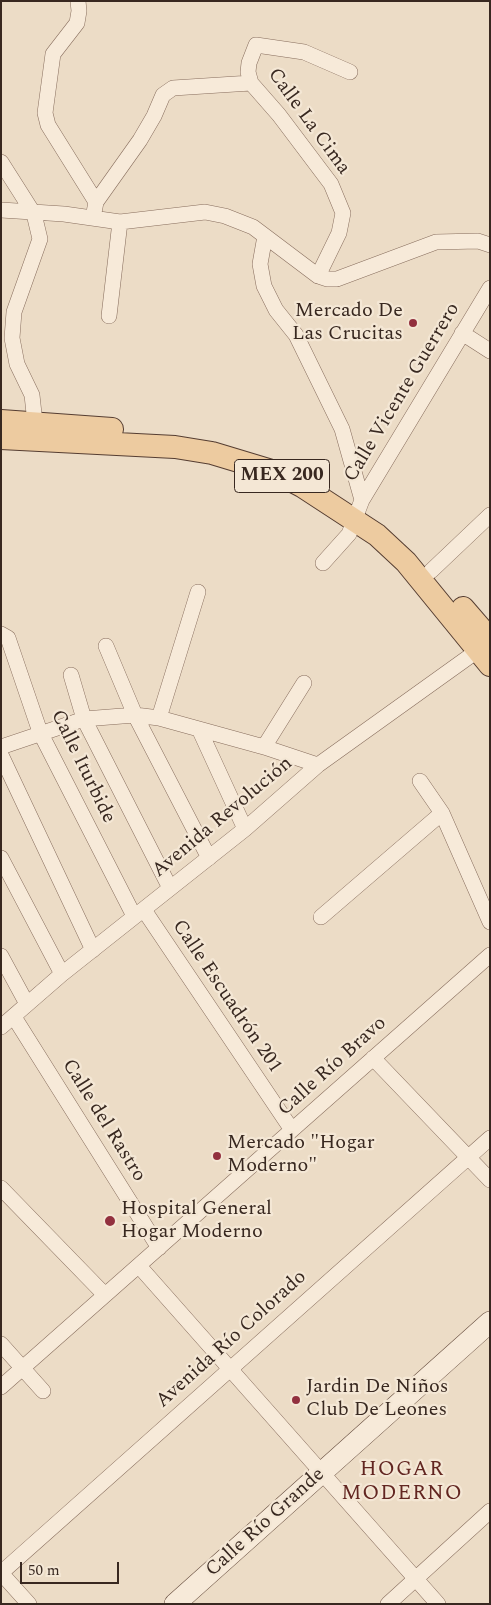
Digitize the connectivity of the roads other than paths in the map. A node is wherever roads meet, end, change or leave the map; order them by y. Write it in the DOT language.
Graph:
graph roads {
  1 [pos="78,1"];
  2 [pos="350,72"];
  3 [pos="250,83"];
  4 [pos="1,162"];
  5 [pos="96,202"];
  6 [pos="1,210"];
  7 [pos="34,214"];
  8 [pos="93,218"];
  9 [pos="120,222"];
  10 [pos="265,236"];
  11 [pos="490,244"];
  12 [pos="318,276"];
  13 [pos="490,288"];
  14 [pos="109,316"];
  15 [pos="462,333"];
  16 [pos="490,352"];
  17 [pos="1,421"];
  18 [pos="36,432"];
  19 [pos="1,438"];
  20 [pos="359,508"];
  21 [pos="490,515"];
  22 [pos="323,563"];
  23 [pos="431,571"];
  24 [pos="198,592"];
  25 [pos="1,634"];
  26 [pos="106,646"];
  27 [pos="487,649"];
  28 [pos="71,675"];
  29 [pos="304,683"];
  30 [pos="135,715"];
  31 [pos="158,718"];
  32 [pos="84,720"];
  33 [pos="200,731"];
  34 [pos="40,732"];
  35 [pos="1,747"];
  36 [pos="264,747"];
  37 [pos="1,756"];
  38 [pos="318,765"];
  39 [pos="420,781"];
  40 [pos="442,812"];
  41 [pos="245,829"];
  42 [pos="1,858"];
  43 [pos="208,858"];
  44 [pos="170,888"];
  45 [pos="139,913"];
  46 [pos="321,917"];
  47 [pos="490,922"];
  48 [pos="93,950"];
  49 [pos="1,956"];
  50 [pos="490,956"];
  51 [pos="62,974"];
  52 [pos="27,1004"];
  53 [pos="14,1017"];
  54 [pos="1,1027"];
  55 [pos="373,1058"];
  56 [pos="292,1130"];
  57 [pos="490,1138"];
  58 [pos="469,1157"];
  59 [pos="490,1180"];
  60 [pos="1,1188"];
  61 [pos="160,1248"];
  62 [pos="139,1266"];
  63 [pos="105,1295"];
  64 [pos="490,1322"];
  65 [pos="1,1344"];
  66 [pos="22,1368"];
  67 [pos="228,1369"];
  68 [pos="1,1387"];
  69 [pos="44,1391"];
  70 [pos="322,1472"];
  71 [pos="490,1511"];
  72 [pos="1,1573"];
  73 [pos="416,1579"];
  74 [pos="29,1604"];
  75 [pos="175,1604"];
  76 [pos="388,1604"];
  77 [pos="438,1604"];
  1 -- 5 [label="street"];
  2 -- 3 [label="street, Calle La Cima"];
  3 -- 5 [label="street"];
  3 -- 12 [label="street, Calle La Cima"];
  4 -- 7 [label="street"];
  5 -- 8 [label="street"];
  6 -- 7 [label="street"];
  7 -- 8 [label="street"];
  7 -- 18 [label="street"];
  8 -- 9 [label="street"];
  9 -- 10 [label="street"];
  9 -- 14 [label="street"];
  10 -- 12 [label="street"];
  10 -- 20 [label="street"];
  11 -- 12 [label="street"];
  13 -- 15 [label="street, Calle Vicente Guerrero"];
  15 -- 16 [label="street"];
  15 -- 20 [label="street, Calle Vicente Guerrero"];
  17 -- 18 [label="main road, MEX 200"];
  18 -- 19 [label="main road, MEX 200"];
  18 -- 20 [label="main road, MEX 200"];
  20 -- 22 [label="street, Calle Vicente Guerrero"];
  20 -- 23 [label="main road, MEX 200"];
  20 -- 27 [label="main road, MEX 200"];
  21 -- 23 [label="street"];
  23 -- 27 [label="main road, MEX 200"];
  24 -- 31 [label="street"];
  25 -- 34 [label="street, Calle Iturbide"];
  26 -- 30 [label="street"];
  27 -- 38 [label="street, Avenida Revolución"];
  28 -- 32 [label="street"];
  29 -- 36 [label="street"];
  30 -- 31 [label="street"];
  30 -- 32 [label="street"];
  30 -- 43 [label="street"];
  31 -- 33 [label="street"];
  32 -- 34 [label="street"];
  32 -- 44 [label="street"];
  33 -- 36 [label="street"];
  33 -- 41 [label="street"];
  34 -- 35 [label="street"];
  34 -- 45 [label="street, Calle Iturbide"];
  36 -- 38 [label="street"];
  37 -- 48 [label="street"];
  38 -- 41 [label="street, Avenida Revolución"];
  39 -- 40 [label="street"];
  40 -- 46 [label="street"];
  40 -- 47 [label="street"];
  41 -- 43 [label="street, Avenida Revolución"];
  42 -- 51 [label="street"];
  43 -- 44 [label="street, Avenida Revolución"];
  44 -- 45 [label="street, Avenida Revolución"];
  45 -- 48 [label="street, Avenida Revolución"];
  45 -- 56 [label="street, Calle Escuadrón 201"];
  48 -- 51 [label="street, Avenida Revolución"];
  49 -- 52 [label="street"];
  50 -- 55 [label="street, Calle Río Bravo"];
  51 -- 52 [label="street, Avenida Revolución"];
  52 -- 53 [label="street, Avenida Revolución"];
  53 -- 54 [label="street, Avenida Revolución"];
  53 -- 61 [label="street, Calle del Rastro"];
  55 -- 56 [label="street, Calle Río Bravo"];
  55 -- 58 [label="street"];
  56 -- 61 [label="street, Calle Río Bravo"];
  57 -- 58 [label="street, Avenida Río Colorado"];
  58 -- 59 [label="street"];
  58 -- 67 [label="street, Avenida Río Colorado"];
  60 -- 63 [label="street"];
  61 -- 62 [label="street, Calle Río Bravo"];
  62 -- 63 [label="street, Calle Río Bravo"];
  62 -- 67 [label="street"];
  63 -- 66 [label="street, Calle Río Bravo"];
  64 -- 70 [label="street, Calle Río Grande"];
  65 -- 66 [label="street"];
  66 -- 68 [label="street, Calle Río Bravo"];
  66 -- 69 [label="street"];
  67 -- 70 [label="street"];
  67 -- 72 [label="street, Avenida Río Colorado"];
  70 -- 73 [label="street"];
  70 -- 75 [label="street, Calle Río Grande"];
  71 -- 73 [label="street"];
  72 -- 74 [label="street"];
  73 -- 76 [label="street"];
  73 -- 77 [label="street"];
}
